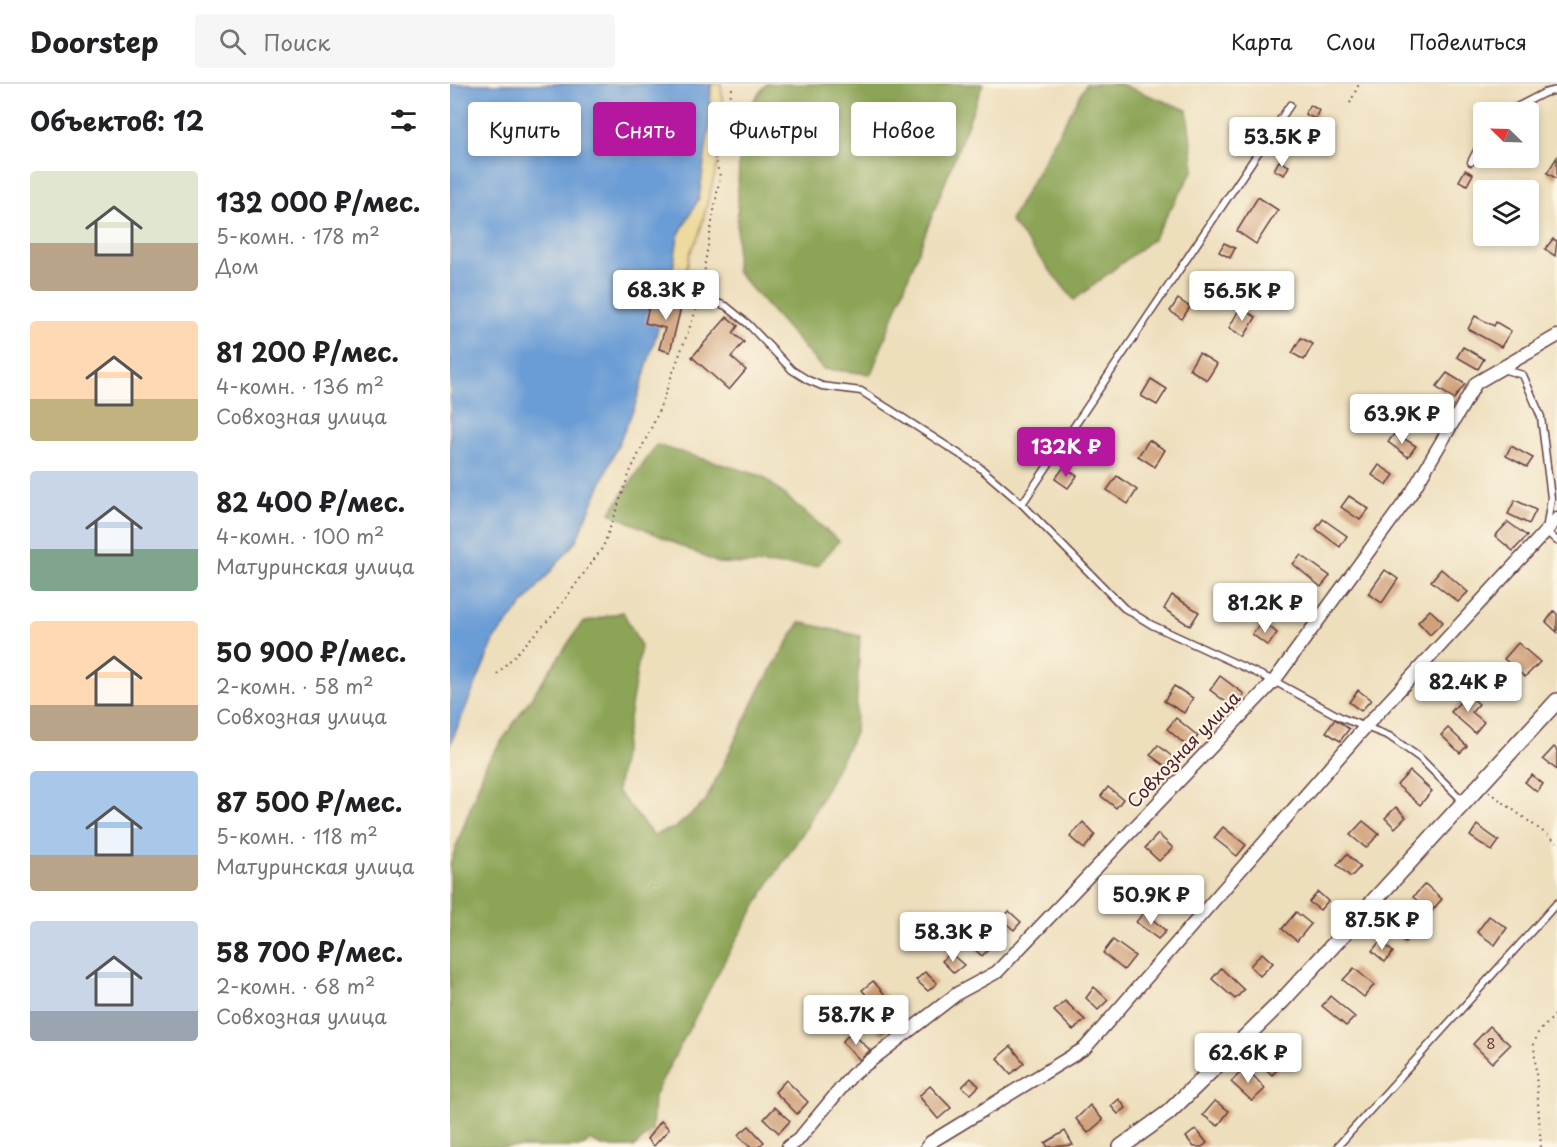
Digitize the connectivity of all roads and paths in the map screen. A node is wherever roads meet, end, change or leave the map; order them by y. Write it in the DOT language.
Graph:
graph roads {
  1 [pos="733,84"];
  2 [pos="1359,84"];
  3 [pos="1557,90"];
  4 [pos="1526,102"];
  5 [pos="1350,103"];
  6 [pos="1290,105"];
  7 [pos="1473,158"];
  8 [pos="1471,162"];
  9 [pos="712,301"];
  10 [pos="1557,336"];
  11 [pos="1500,369"];
  12 [pos="1022,504"];
  13 [pos="1557,519"];
  14 [pos="1546,531"];
  15 [pos="1557,541"];
  16 [pos="497,674"];
  17 [pos="1274,681"];
  18 [pos="1557,701"];
  19 [pos="1366,726"];
  20 [pos="1479,785"];
  21 [pos="1464,802"];
  22 [pos="1557,842"];
  23 [pos="1557,903"];
  24 [pos="1557,1013"];
  25 [pos="788,1147"];
  26 [pos="927,1147"];
  27 [pos="1121,1147"];
  28 [pos="1337,1147"];
  29 [pos="1541,1147"];
  1 -- 16 [label="path"];
  2 -- 5 [label="path"];
  3 -- 4 [label="lane"];
  6 -- 12 [label="lane"];
  7 -- 8 [label="lane"];
  9 -- 12 [label="lane"];
  10 -- 11 [label="street, Совхозная улица"];
  11 -- 14 [label="lane"];
  11 -- 17 [label="street, Совхозная улица"];
  12 -- 17 [label="lane"];
  13 -- 14 [label="street"];
  14 -- 15 [label="lane"];
  14 -- 19 [label="street"];
  17 -- 19 [label="lane"];
  17 -- 25 [label="street, Совхозная улица"];
  18 -- 20 [label="street"];
  19 -- 21 [label="lane"];
  19 -- 26 [label="street"];
  20 -- 21 [label="street"];
  20 -- 22 [label="path"];
  21 -- 27 [label="street"];
  23 -- 28 [label="lane"];
  24 -- 29 [label="path"];
}
